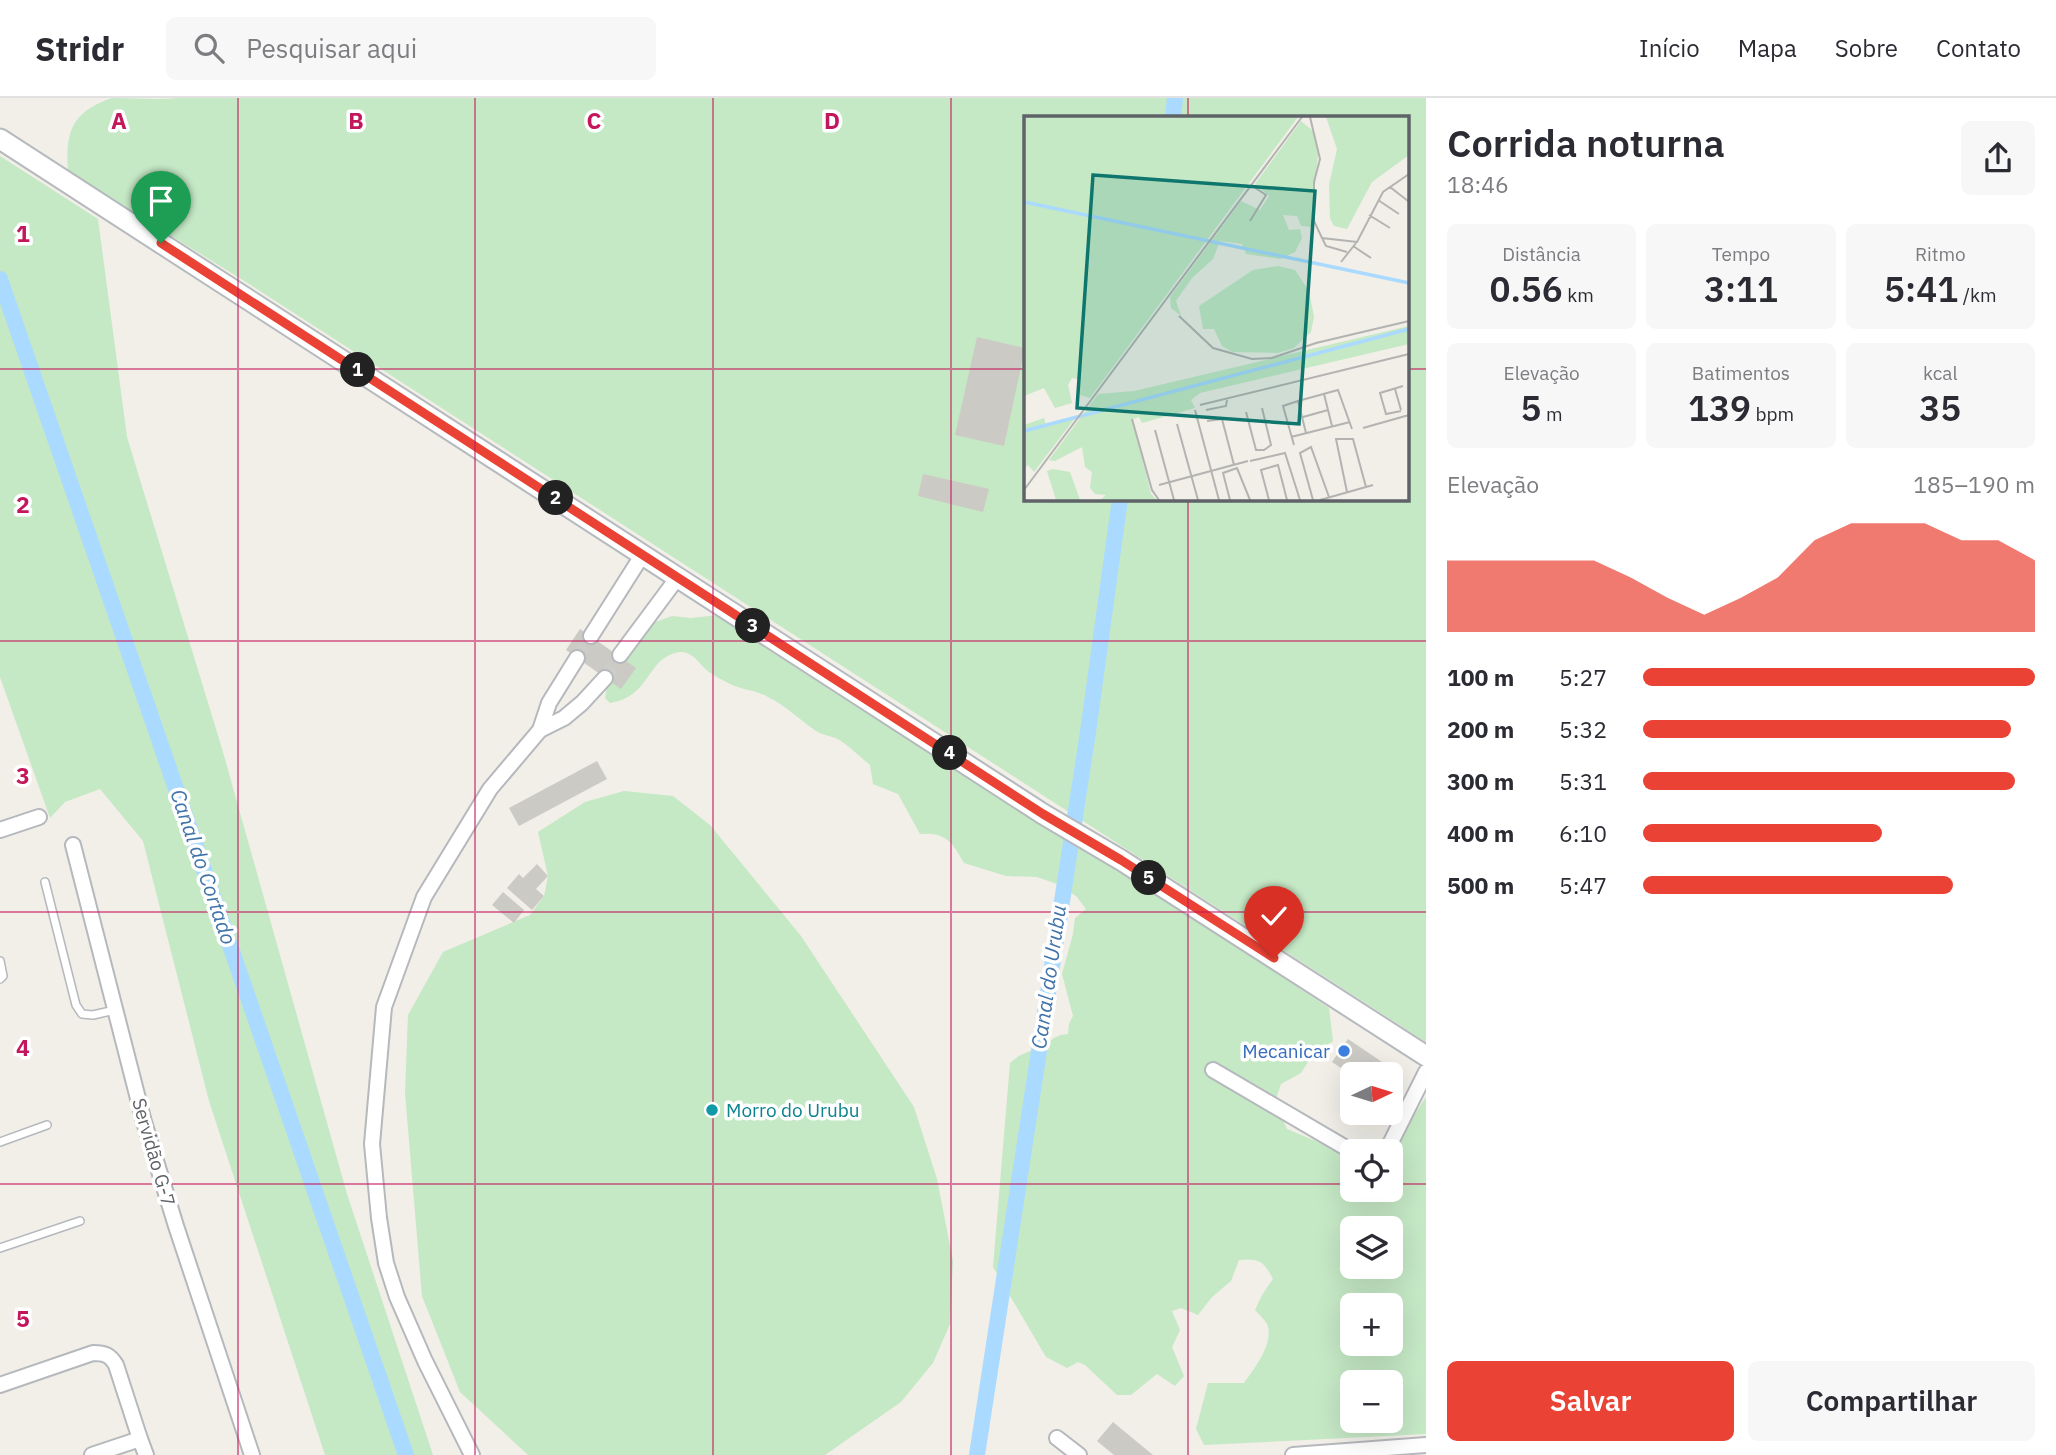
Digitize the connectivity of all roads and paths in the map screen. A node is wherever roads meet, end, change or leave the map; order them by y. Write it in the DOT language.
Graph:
graph roads {
  1 [pos="0,139"];
  2 [pos="643,554"];
  3 [pos="678,578"];
  4 [pos="591,636"];
  5 [pos="620,655"];
  6 [pos="577,658"];
  7 [pos="605,678"];
  8 [pos="540,730"];
  9 [pos="38,817"];
  10 [pos="0,830"];
  11 [pos="73,845"];
  12 [pos="45,882"];
  13 [pos="0,961"];
  14 [pos="0,979"];
  15 [pos="116,1009"];
  16 [pos="1426,1056"];
  17 [pos="1213,1070"];
  18 [pos="1426,1072"];
  19 [pos="47,1125"];
  20 [pos="1392,1139"];
  21 [pos="0,1142"];
  22 [pos="1340,1144"];
  23 [pos="80,1221"];
  24 [pos="0,1248"];
  25 [pos="0,1385"];
  26 [pos="1057,1438"];
  27 [pos="141,1439"];
  28 [pos="1426,1445"];
  29 [pos="92,1455"];
  30 [pos="146,1455"];
  31 [pos="252,1455"];
  32 [pos="472,1455"];
  33 [pos="1079,1455"];
  34 [pos="1293,1455"];
  1 -- 2 [label="street"];
  2 -- 3 [label="street"];
  2 -- 4 [label="street"];
  3 -- 5 [label="street"];
  3 -- 16 [label="street"];
  6 -- 8 [label="street"];
  7 -- 8 [label="street"];
  8 -- 32 [label="street"];
  9 -- 10 [label="street"];
  11 -- 15 [label="street, Servidão G-7"];
  12 -- 15 [label="lane"];
  13 -- 14 [label="lane"];
  15 -- 31 [label="street, Servidão G-7"];
  17 -- 22 [label="street"];
  18 -- 20 [label="street"];
  19 -- 21 [label="lane"];
  23 -- 24 [label="lane"];
  25 -- 27 [label="street"];
  26 -- 33 [label="street"];
  27 -- 29 [label="street"];
  27 -- 30 [label="street"];
  28 -- 34 [label="street"];
}
